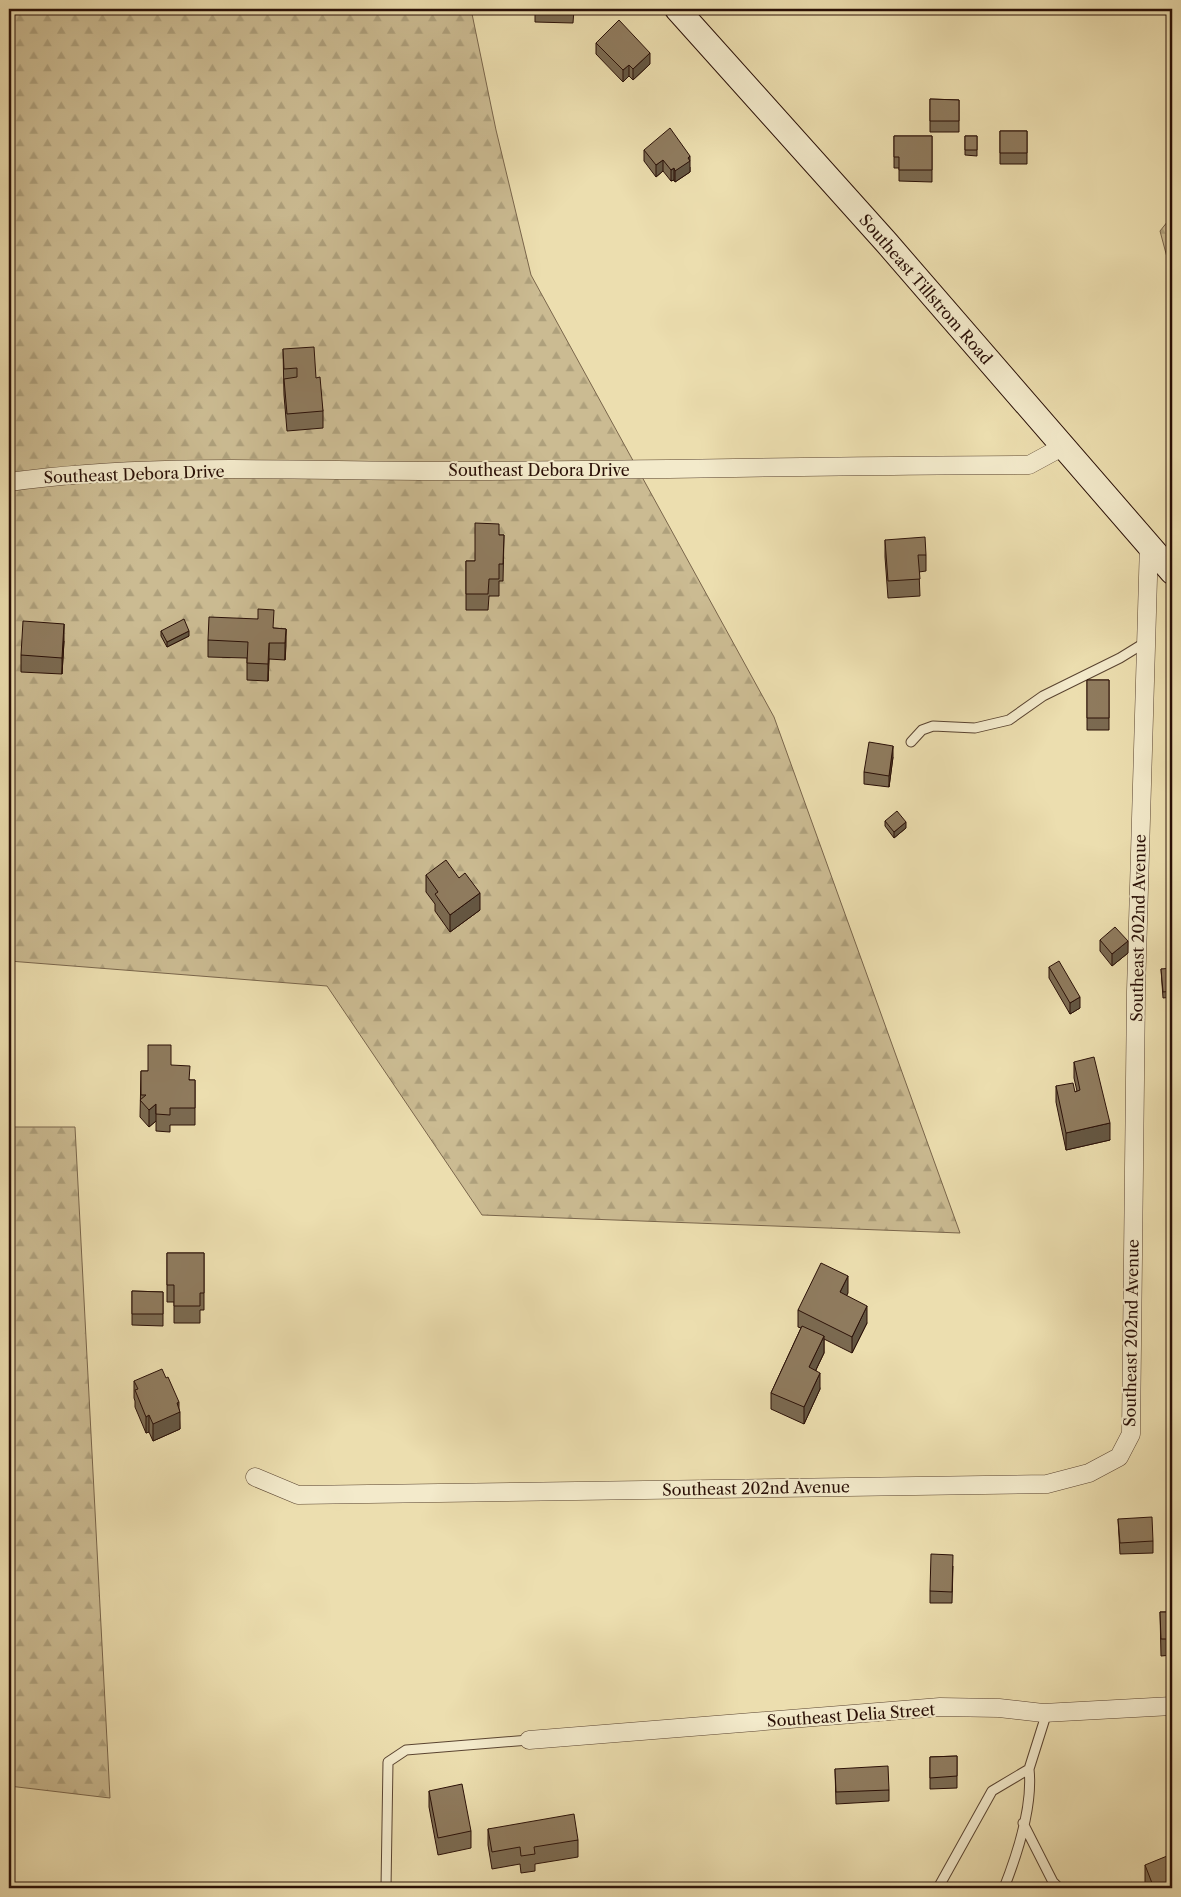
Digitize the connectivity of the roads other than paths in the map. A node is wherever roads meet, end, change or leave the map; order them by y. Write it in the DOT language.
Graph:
graph roads {
  1 [pos="677,9"];
  2 [pos="1064,446"];
  3 [pos="9,482"];
  4 [pos="1149,543"];
  5 [pos="1172,572"];
  6 [pos="1146,642"];
  7 [pos="911,742"];
  8 [pos="255,1477"];
  9 [pos="1172,1706"];
  10 [pos="1047,1712"];
  11 [pos="529,1740"];
  12 [pos="1029,1769"];
  13 [pos="1023,1823"];
  14 [pos="386,1888"];
  15 [pos="938,1888"];
  16 [pos="1004,1888"];
  17 [pos="1059,1888"];
  1 -- 2 [label="main road, Southeast Tillstrom Road"];
  2 -- 3 [label="street, Southeast Debora Drive"];
  2 -- 4 [label="main road, Southeast Tillstrom Road"];
  4 -- 5 [label="main road, Southeast Tillstrom Road"];
  4 -- 6 [label="street, Southeast 202nd Avenue"];
  6 -- 7 [label="lane"];
  6 -- 8 [label="street, Southeast 202nd Avenue"];
  9 -- 10 [label="street, Southeast Delia Street"];
  10 -- 11 [label="street, Southeast Delia Street"];
  10 -- 12 [label="lane"];
  11 -- 14 [label="lane"];
  12 -- 13 [label="lane"];
  12 -- 15 [label="lane"];
  13 -- 16 [label="lane"];
  13 -- 17 [label="lane"];
}
